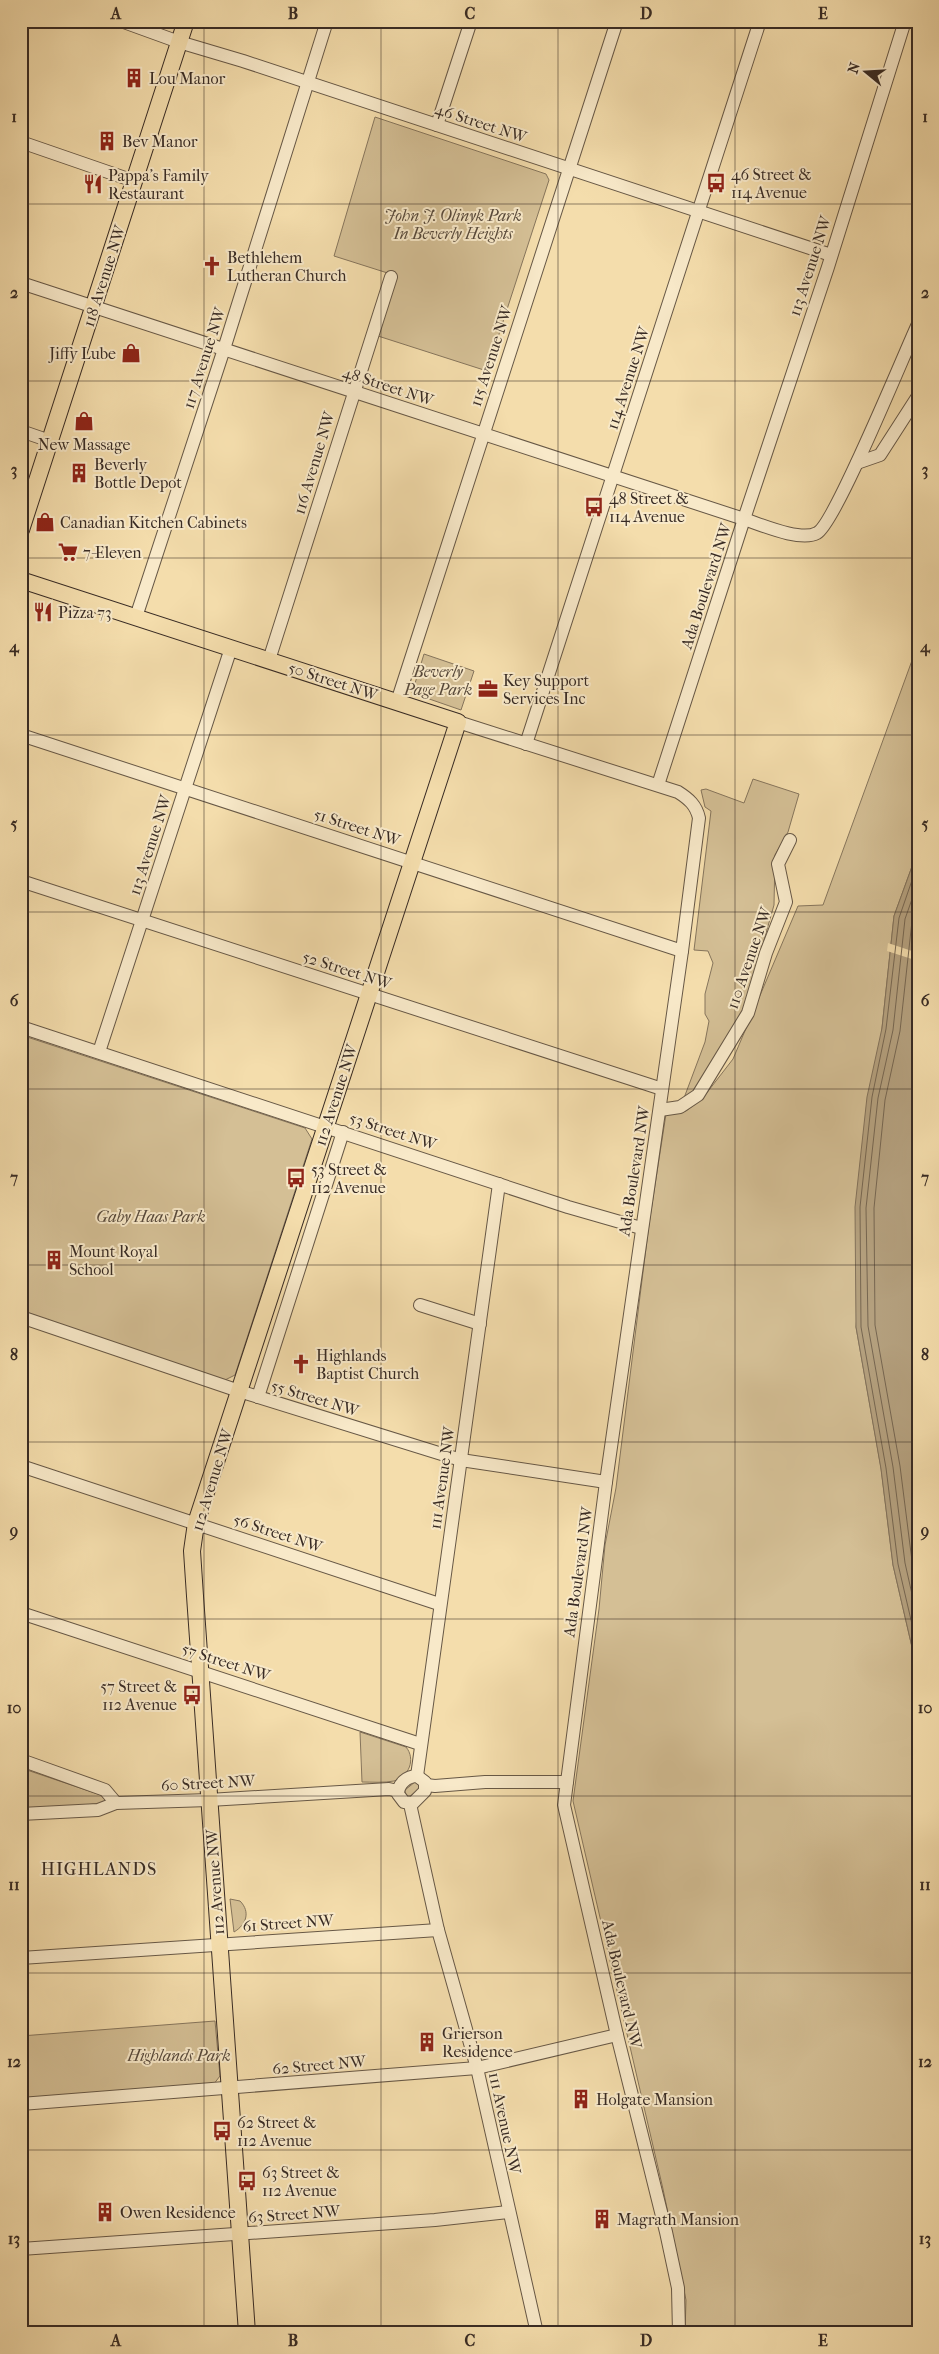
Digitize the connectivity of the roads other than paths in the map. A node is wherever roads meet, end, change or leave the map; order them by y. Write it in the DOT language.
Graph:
graph roads {
  1 [pos="121,21"];
  2 [pos="186,21"];
  3 [pos="327,21"];
  4 [pos="472,21"];
  5 [pos="617,21"];
  6 [pos="760,21"];
  7 [pos="905,21"];
  8 [pos="180,42"];
  9 [pos="307,82"];
  10 [pos="437,125"];
  11 [pos="21,142"];
  12 [pos="569,169"];
  13 [pos="134,181"];
  14 [pos="699,211"];
  15 [pos="831,255"];
  16 [pos="391,276"];
  17 [pos="21,283"];
  18 [pos="94,307"];
  19 [pos="918,324"];
  20 [pos="224,349"];
  21 [pos="354,392"];
  22 [pos="918,396"];
  23 [pos="21,431"];
  24 [pos="483,434"];
  25 [pos="50,441"];
  26 [pos="857,463"];
  27 [pos="613,476"];
  28 [pos="744,519"];
  29 [pos="21,530"];
  30 [pos="21,580"];
  31 [pos="136,617"];
  32 [pos="232,648"];
  33 [pos="269,660"];
  34 [pos="398,702"];
  35 [pos="458,722"];
  36 [pos="21,735"];
  37 [pos="526,744"];
  38 [pos="658,786"];
  39 [pos="186,789"];
  40 [pos="696,808"];
  41 [pos="790,840"];
  42 [pos="412,862"];
  43 [pos="21,881"];
  44 [pos="142,921"];
  45 [pos="682,951"];
  46 [pos="369,994"];
  47 [pos="21,1027"];
  48 [pos="99,1052"];
  49 [pos="662,1089"];
  50 [pos="660,1110"];
  51 [pos="326,1126"];
  52 [pos="343,1132"];
  53 [pos="499,1184"];
  54 [pos="641,1228"];
  55 [pos="420,1305"];
  56 [pos="21,1317"];
  57 [pos="480,1324"];
  58 [pos="239,1391"];
  59 [pos="258,1397"];
  60 [pos="461,1460"];
  61 [pos="21,1466"];
  62 [pos="606,1482"];
  63 [pos="196,1523"];
  64 [pos="439,1604"];
  65 [pos="21,1613"];
  66 [pos="201,1671"];
  67 [pos="420,1744"];
  68 [pos="21,1760"];
  69 [pos="422,1780"];
  70 [pos="567,1782"];
  71 [pos="398,1791"];
  72 [pos="209,1800"];
  73 [pos="116,1803"];
  74 [pos="410,1804"];
  75 [pos="21,1814"];
  76 [pos="438,1930"];
  77 [pos="220,1944"];
  78 [pos="21,1958"];
  79 [pos="617,2036"];
  80 [pos="477,2068"];
  81 [pos="229,2088"];
  82 [pos="21,2104"];
  83 [pos="508,2212"];
  84 [pos="240,2234"];
  85 [pos="21,2249"];
  86 [pos="247,2333"];
  87 [pos="537,2333"];
  88 [pos="679,2333"];
  1 -- 8 [label="street, 46 Street NW"];
  2 -- 8 [label="main road, 118 Avenue NW"];
  3 -- 9 [label="street, 117 Avenue NW"];
  4 -- 10 [label="street"];
  5 -- 12 [label="street, 115 Avenue NW"];
  6 -- 14 [label="street, 114 Avenue NW"];
  7 -- 15 [label="street, 113 Avenue NW"];
  8 -- 9 [label="street, 46 Street NW"];
  8 -- 13 [label="main road, 118 Avenue NW"];
  9 -- 10 [label="street, 46 Street NW"];
  9 -- 20 [label="street, 117 Avenue NW"];
  10 -- 12 [label="street, 46 Street NW"];
  11 -- 13 [label="street"];
  12 -- 14 [label="street, 46 Street NW"];
  12 -- 24 [label="street, 115 Avenue NW"];
  13 -- 18 [label="main road, 118 Avenue NW"];
  14 -- 15 [label="street, 46 Street NW"];
  14 -- 27 [label="street, 114 Avenue NW"];
  15 -- 28 [label="street, 113 Avenue NW"];
  16 -- 21 [label="street, 116 Avenue NW"];
  17 -- 18 [label="street, 48 Street NW"];
  18 -- 20 [label="street, 48 Street NW"];
  18 -- 25 [label="main road, 118 Avenue NW"];
  19 -- 26 [label="street, Ada Boulevard NW"];
  20 -- 21 [label="street, 48 Street NW"];
  20 -- 31 [label="street, 117 Avenue NW"];
  21 -- 24 [label="street, 48 Street NW"];
  21 -- 33 [label="street, 116 Avenue NW"];
  22 -- 26 [label="street"];
  23 -- 25 [label="street"];
  24 -- 27 [label="street, 48 Street NW"];
  24 -- 34 [label="street, 115 Avenue NW"];
  25 -- 29 [label="main road, 118 Avenue NW"];
  26 -- 28 [label="street, Ada Boulevard NW"];
  27 -- 28 [label="street, 48 Street NW"];
  27 -- 37 [label="street, 114 Avenue NW"];
  28 -- 38 [label="street, Ada Boulevard NW"];
  30 -- 31 [label="main road, 50 Street NW"];
  31 -- 32 [label="main road, 50 Street NW"];
  32 -- 33 [label="main road, 50 Street NW"];
  32 -- 39 [label="street, 113 Avenue NW"];
  33 -- 34 [label="main road, 50 Street NW"];
  34 -- 35 [label="main road, 50 Street NW"];
  35 -- 37 [label="street, 50 Street NW"];
  35 -- 42 [label="main road, 112 Avenue NW"];
  36 -- 39 [label="street, 51 Street NW"];
  37 -- 38 [label="street, 50 Street NW"];
  38 -- 40 [label="street, 50 Street NW"];
  39 -- 42 [label="street, 51 Street NW"];
  39 -- 44 [label="street, 113 Avenue NW"];
  40 -- 45 [label="street, Ada Boulevard NW"];
  41 -- 50 [label="street, 110 Avenue NW"];
  42 -- 45 [label="street, 51 Street NW"];
  42 -- 46 [label="main road, 112 Avenue NW"];
  43 -- 44 [label="street, 52 Street NW"];
  44 -- 46 [label="street, 52 Street NW"];
  44 -- 48 [label="street, 113 Avenue NW"];
  45 -- 49 [label="street, Ada Boulevard NW"];
  46 -- 49 [label="street, 52 Street NW"];
  46 -- 51 [label="main road, 112 Avenue NW"];
  47 -- 48 [label="street, 53 Street NW"];
  48 -- 51 [label="street, 53 Street NW"];
  49 -- 50 [label="street, Ada Boulevard NW"];
  50 -- 54 [label="street, Ada Boulevard NW"];
  51 -- 52 [label="street, 53 Street NW"];
  51 -- 58 [label="main road, 112 Avenue NW"];
  52 -- 53 [label="street, 53 Street NW"];
  52 -- 59 [label="street, 112 Avenue NW"];
  53 -- 54 [label="street, 53 Street NW"];
  53 -- 57 [label="street, 111 Avenue NW"];
  54 -- 62 [label="street, Ada Boulevard NW"];
  55 -- 57 [label="street"];
  56 -- 58 [label="street, 55 Street NW"];
  57 -- 60 [label="street, 111 Avenue NW"];
  58 -- 59 [label="street, 55 Street NW"];
  58 -- 63 [label="main road, 112 Avenue NW"];
  59 -- 60 [label="street, 55 Street NW"];
  60 -- 62 [label="street, 55 Street NW"];
  60 -- 64 [label="street, 111 Avenue NW"];
  61 -- 63 [label="street, 56 Street NW"];
  62 -- 70 [label="street, Ada Boulevard NW"];
  63 -- 64 [label="street, 56 Street NW"];
  63 -- 66 [label="main road, 112 Avenue NW"];
  64 -- 67 [label="street, 111 Avenue NW"];
  65 -- 66 [label="street, 57 Street NW"];
  66 -- 67 [label="street, 57 Street NW"];
  66 -- 72 [label="main road, 112 Avenue NW"];
  67 -- 69 [label="street, 111 Avenue NW"];
  68 -- 73 [label="street"];
  69 -- 70 [label="street"];
  69 -- 71 [label="street"];
  69 -- 74 [label="street"];
  70 -- 79 [label="street, Ada Boulevard NW"];
  71 -- 72 [label="street, 60 Street NW"];
  71 -- 74 [label="street"];
  72 -- 73 [label="street, 60 Street NW"];
  72 -- 77 [label="main road, 112 Avenue NW"];
  73 -- 75 [label="street, 60 Street NW"];
  74 -- 76 [label="street, 111 Avenue NW"];
  76 -- 77 [label="street, 61 Street NW"];
  76 -- 80 [label="street, 111 Avenue NW"];
  77 -- 78 [label="street, 61 Street NW"];
  77 -- 81 [label="main road, 112 Avenue NW"];
  79 -- 80 [label="street, 62 Street NW"];
  79 -- 88 [label="street, Ada Boulevard NW"];
  80 -- 81 [label="street, 62 Street NW"];
  80 -- 83 [label="street, 111 Avenue NW"];
  81 -- 82 [label="street, 62 Street NW"];
  81 -- 84 [label="main road, 112 Avenue NW"];
  83 -- 84 [label="street, 63 Street NW"];
  83 -- 87 [label="street, 111 Avenue NW"];
  84 -- 85 [label="street, 63 Street NW"];
  84 -- 86 [label="main road, 112 Avenue NW"];
}
